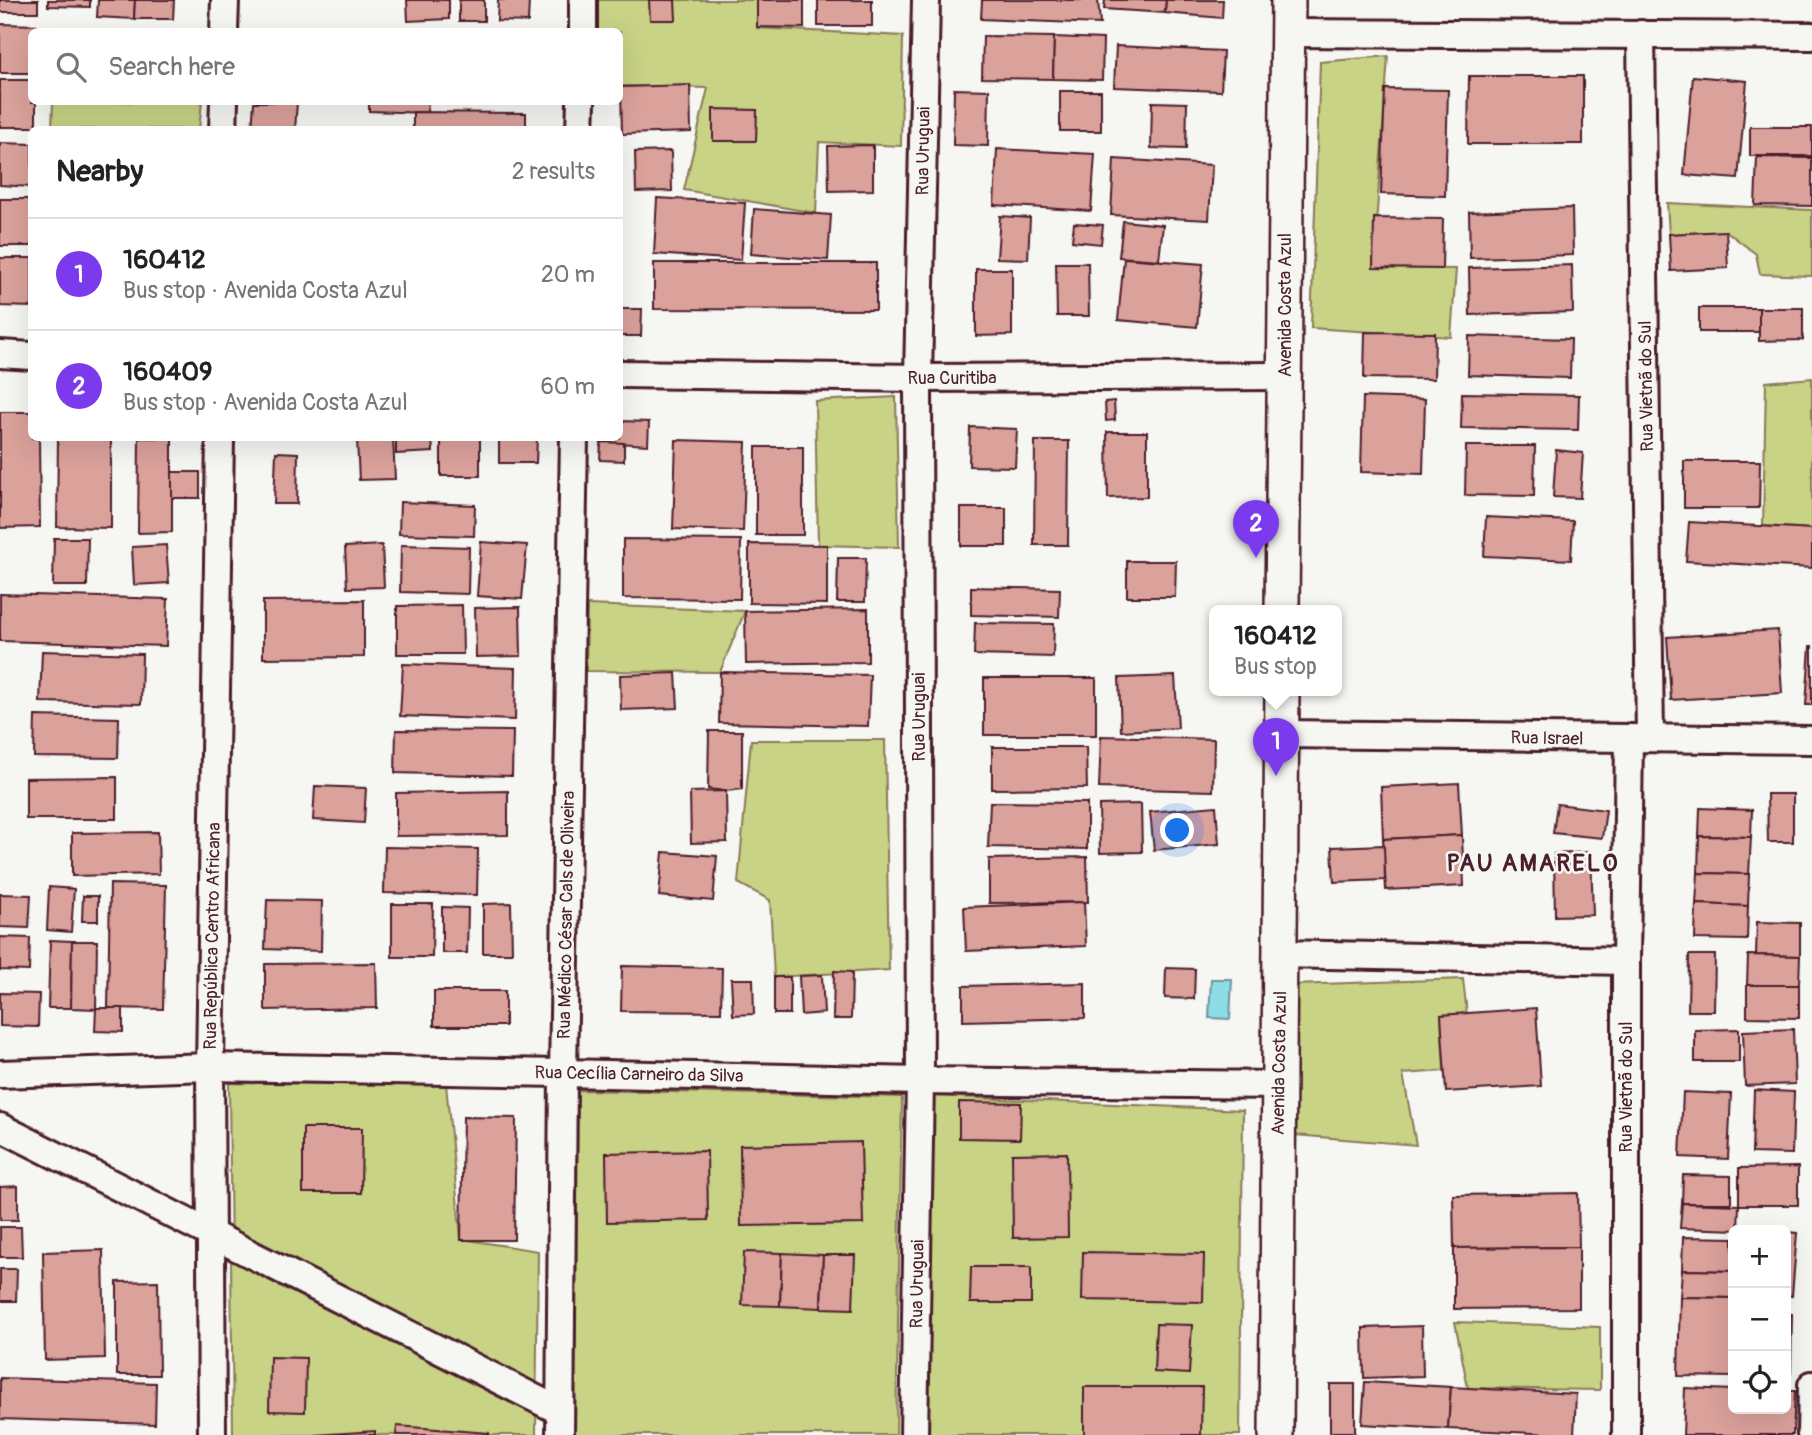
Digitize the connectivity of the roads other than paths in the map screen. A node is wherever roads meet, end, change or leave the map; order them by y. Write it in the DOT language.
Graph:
graph roads {
  1 [pos="225,0"];
  2 [pos="583,0"];
  3 [pos="926,0"];
  4 [pos="1288,0"];
  5 [pos="224,28"];
  6 [pos="583,28"];
  7 [pos="1287,33"];
  8 [pos="1641,34"];
  9 [pos="1812,36"];
  10 [pos="224,105"];
  11 [pos="581,105"];
  12 [pos="223,126"];
  13 [pos="580,126"];
  14 [pos="0,354"];
  15 [pos="28,356"];
  16 [pos="623,374"];
  17 [pos="1285,376"];
  18 [pos="918,378"];
  19 [pos="220,441"];
  20 [pos="573,441"];
  21 [pos="1282,605"];
  22 [pos="1282,696"];
  23 [pos="1281,734"];
  24 [pos="1640,739"];
  25 [pos="1812,740"];
  26 [pos="1280,954"];
  27 [pos="1626,961"];
  28 [pos="210,1067"];
  29 [pos="563,1073"];
  30 [pos="0,1074"];
  31 [pos="920,1081"];
  32 [pos="1278,1085"];
  33 [pos="0,1127"];
  34 [pos="212,1234"];
  35 [pos="1812,1385"];
  36 [pos="560,1423"];
  37 [pos="212,1435"];
  38 [pos="914,1435"];
  39 [pos="1276,1435"];
  40 [pos="1626,1435"];
  41 [pos="1811,1435"];
  1 -- 5 [label="street"];
  2 -- 6 [label="street"];
  3 -- 18 [label="street, Rua Uruguai"];
  4 -- 7 [label="street, Avenida Costa Azul"];
  7 -- 8 [label="street"];
  7 -- 17 [label="street, Avenida Costa Azul"];
  8 -- 9 [label="street"];
  8 -- 24 [label="street, Rua Vietnã do Sul"];
  10 -- 12 [label="street"];
  11 -- 13 [label="street"];
  14 -- 15 [label="street"];
  16 -- 18 [label="street, Rua Curitiba"];
  17 -- 18 [label="street, Rua Curitiba"];
  17 -- 21 [label="street, Avenida Costa Azul"];
  18 -- 31 [label="street, Rua Uruguai"];
  19 -- 28 [label="street, Rua República Centro Africana"];
  20 -- 29 [label="street, Rua Médico César Cals de Oliveira"];
  22 -- 23 [label="street, Avenida Costa Azul"];
  23 -- 24 [label="street, Rua Israel"];
  23 -- 26 [label="street, Avenida Costa Azul"];
  24 -- 25 [label="street, Rua Israel"];
  24 -- 27 [label="street, Rua Vietnã do Sul"];
  26 -- 27 [label="street"];
  26 -- 32 [label="street, Avenida Costa Azul"];
  27 -- 40 [label="street, Rua Vietnã do Sul"];
  28 -- 29 [label="street, Rua Cecília Carneiro da Silva"];
  28 -- 30 [label="street, Rua Cecília Carneiro da Silva"];
  28 -- 34 [label="street, Rua República Centro Africana"];
  29 -- 31 [label="street, Rua Cecília Carneiro da Silva"];
  29 -- 36 [label="street, Rua Médico César Cals de Oliveira"];
  31 -- 32 [label="street, Rua Cecília Carneiro da Silva"];
  31 -- 38 [label="street, Rua Uruguai"];
  32 -- 39 [label="street, Avenida Costa Azul"];
  33 -- 34 [label="street"];
  34 -- 36 [label="street"];
  34 -- 37 [label="street, Rua República Centro Africana"];
  35 -- 41 [label="street"];
}
